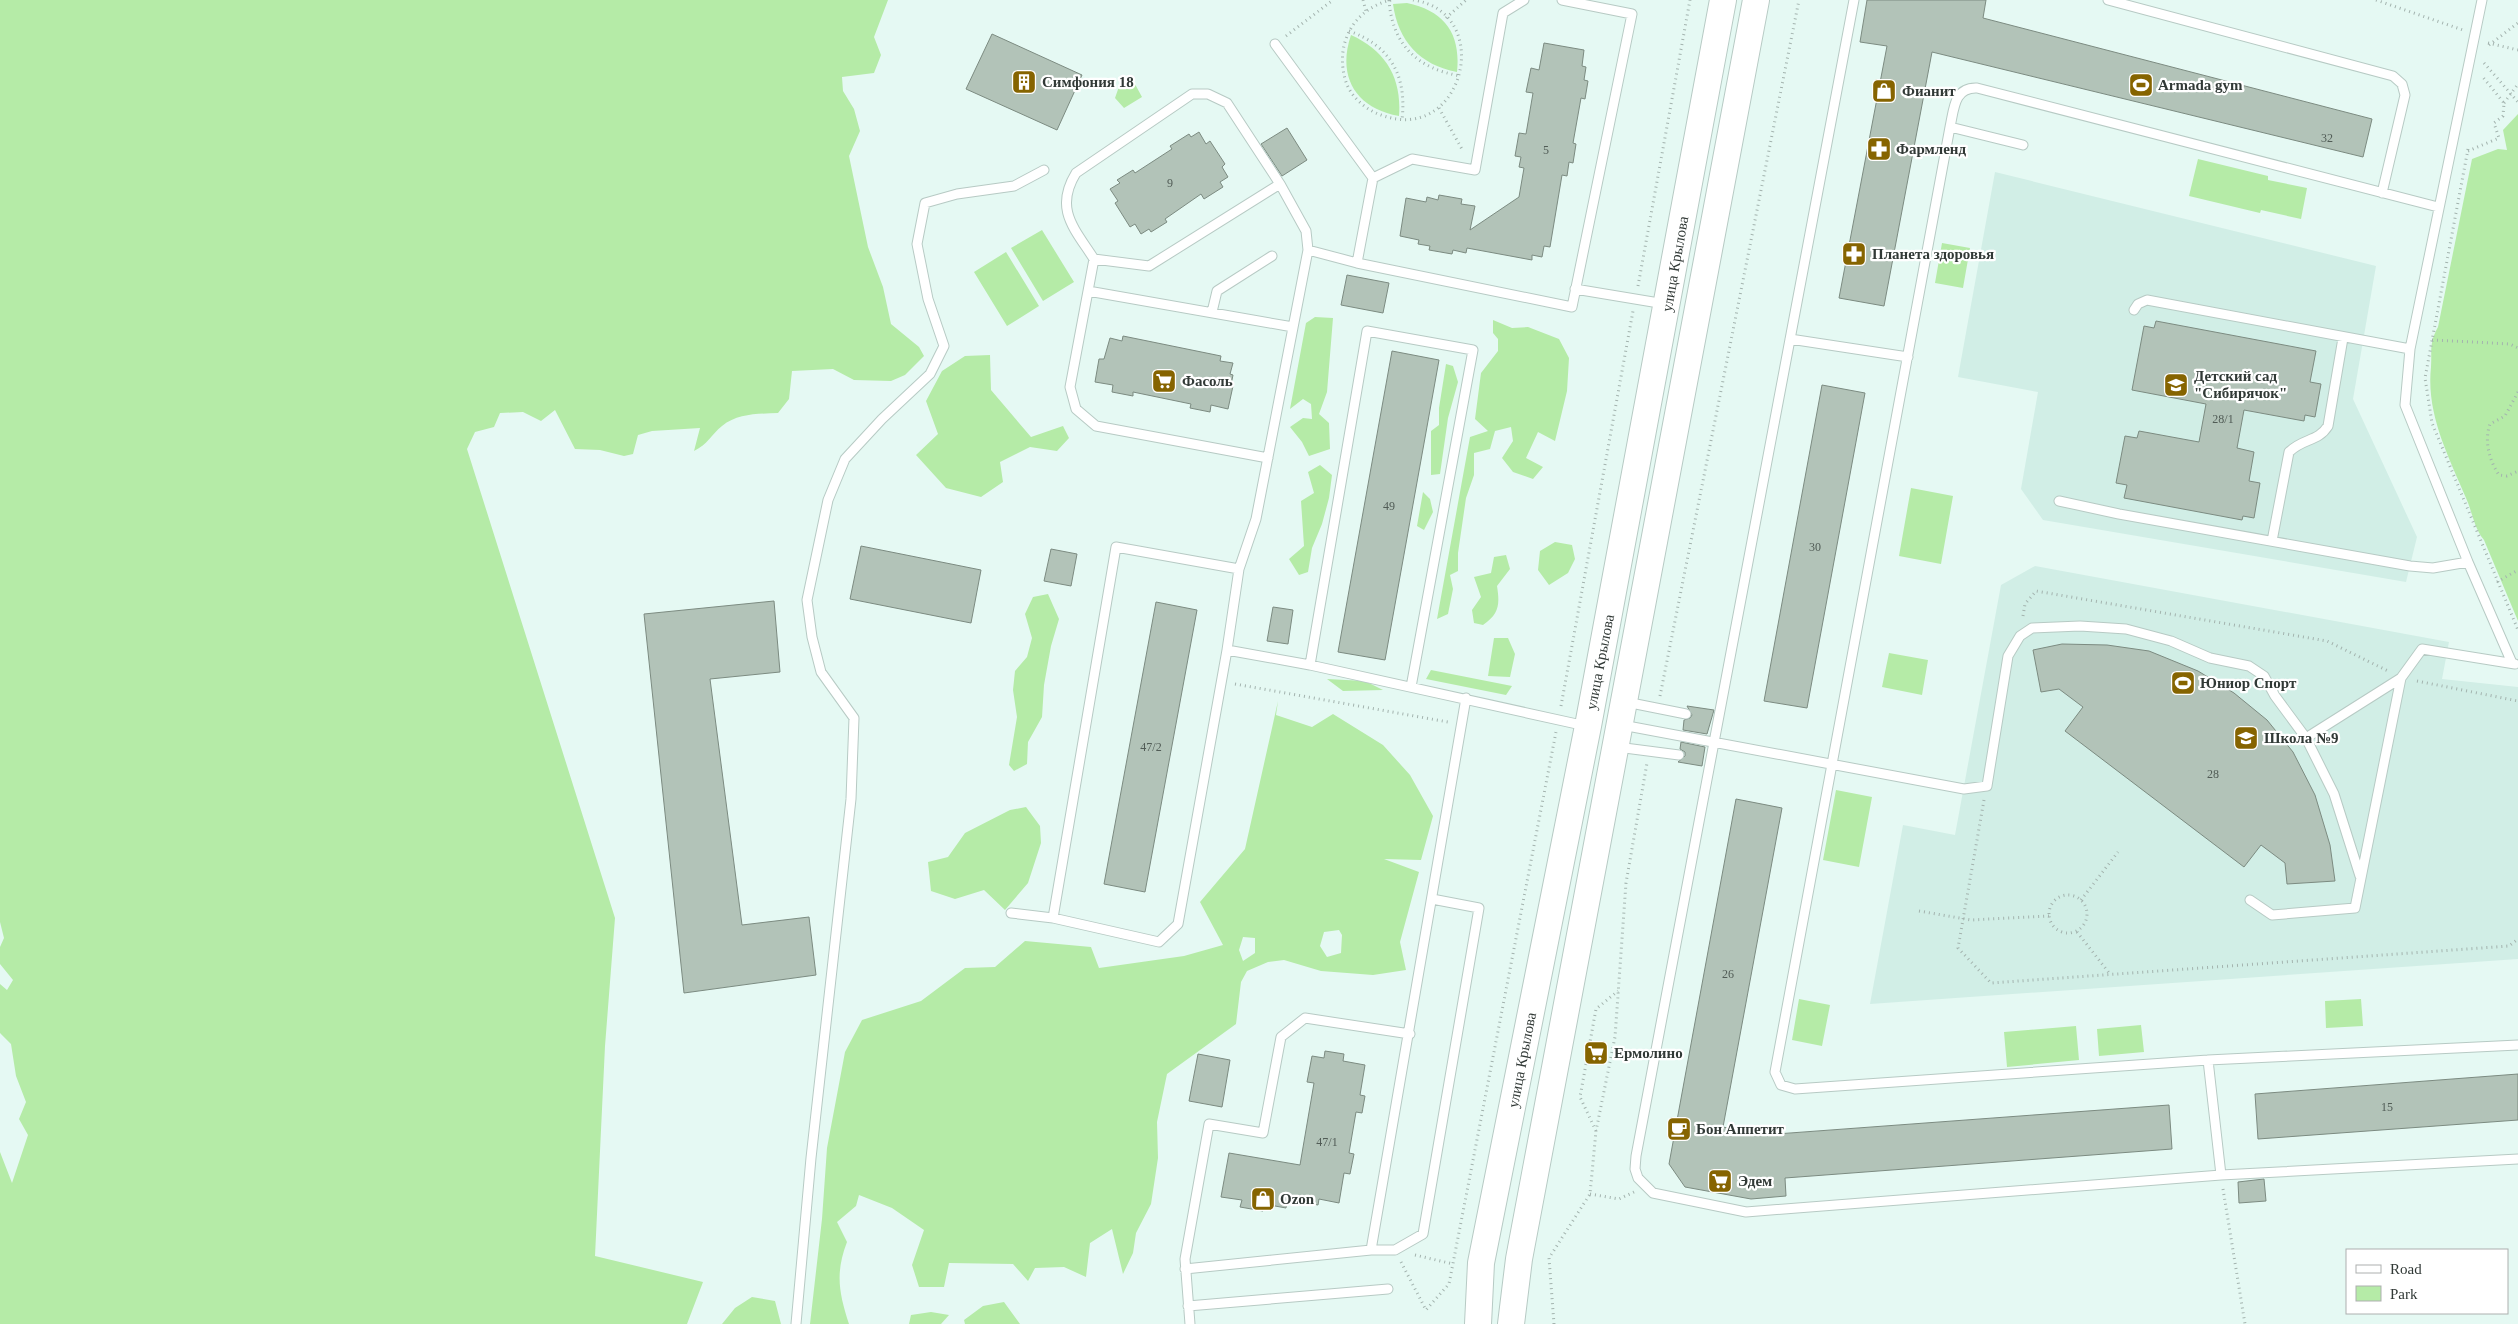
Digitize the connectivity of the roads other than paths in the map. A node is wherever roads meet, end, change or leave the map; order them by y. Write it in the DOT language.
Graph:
graph roads {
  1 [pos="1524,0"];
  2 [pos="1562,0"];
  3 [pos="1723,0"];
  4 [pos="1756,0"];
  5 [pos="1854,0"];
  6 [pos="2108,0"];
  7 [pos="2482,0"];
  8 [pos="1275,44"];
  9 [pos="1950,128"];
  10 [pos="2023,145"];
  11 [pos="1044,170"];
  12 [pos="1373,178"];
  13 [pos="1280,184"];
  14 [pos="2382,193"];
  15 [pos="2438,207"];
  16 [pos="1308,250"];
  17 [pos="1272,256"];
  18 [pos="1094,259"];
  19 [pos="1356,263"];
  20 [pos="1576,289"];
  21 [pos="1088,291"];
  22 [pos="1668,304"];
  23 [pos="2134,310"];
  24 [pos="1212,312"];
  25 [pos="1293,327"];
  26 [pos="2343,338"];
  27 [pos="1790,339"];
  28 [pos="2410,349"];
  29 [pos="1908,357"];
  30 [pos="1268,458"];
  31 [pos="2059,501"];
  32 [pos="2272,541"];
  33 [pos="2468,562"];
  34 [pos="1240,569"];
  35 [pos="1227,650"];
  36 [pos="2515,664"];
  37 [pos="1310,665"];
  38 [pos="2401,678"];
  39 [pos="1411,687"];
  40 [pos="1466,698"];
  41 [pos="1686,714"];
  42 [pos="1618,724"];
  43 [pos="1588,726"];
  44 [pos="2306,738"];
  45 [pos="1714,742"];
  46 [pos="1679,755"];
  47 [pos="1832,764"];
  48 [pos="2360,876"];
  49 [pos="1432,899"];
  50 [pos="2250,900"];
  51 [pos="1011,913"];
  52 [pos="1053,918"];
  53 [pos="1410,1034"];
  54 [pos="2518,1045"];
  55 [pos="2208,1060"];
  56 [pos="2518,1159"];
  57 [pos="2221,1175"];
  58 [pos="1371,1250"];
  59 [pos="1185,1269"];
  60 [pos="1388,1288"];
  61 [pos="1188,1306"];
  62 [pos="796,1324"];
  63 [pos="1190,1324"];
  64 [pos="1478,1324"];
  65 [pos="1511,1324"];
  1 -- 12 [label="lane"];
  2 -- 20 [label="lane"];
  3 -- 22 [label="main road, улица Крылова"];
  4 -- 42 [label="main road, улица Крылова"];
  5 -- 27 [label="lane"];
  6 -- 14 [label="lane"];
  7 -- 15 [label="lane"];
  8 -- 12 [label="lane"];
  9 -- 10 [label="lane"];
  9 -- 14 [label="lane"];
  9 -- 29 [label="lane"];
  11 -- 62 [label="lane"];
  12 -- 19 [label="lane"];
  13 -- 16 [label="lane"];
  13 -- 18 [label="lane"];
  13 -- 18 [label="lane"];
  14 -- 15 [label="lane"];
  15 -- 28 [label="lane"];
  16 -- 19 [label="lane"];
  16 -- 25 [label="lane"];
  17 -- 24 [label="lane"];
  18 -- 21 [label="lane"];
  19 -- 20 [label="lane"];
  20 -- 22 [label="lane"];
  21 -- 24 [label="lane"];
  21 -- 30 [label="lane"];
  22 -- 43 [label="main road, улица Крылова"];
  23 -- 26 [label="lane"];
  24 -- 25 [label="lane"];
  25 -- 30 [label="lane"];
  26 -- 28 [label="lane"];
  26 -- 32 [label="lane"];
  27 -- 29 [label="lane"];
  27 -- 45 [label="lane"];
  28 -- 33 [label="lane"];
  29 -- 47 [label="lane"];
  30 -- 34 [label="lane"];
  31 -- 32 [label="lane"];
  32 -- 33 [label="lane"];
  33 -- 36 [label="lane"];
  34 -- 35 [label="lane"];
  34 -- 52 [label="lane"];
  35 -- 37 [label="lane"];
  35 -- 52 [label="lane"];
  36 -- 38 [label="lane"];
  37 -- 39 [label="lane"];
  37 -- 39 [label="lane"];
  38 -- 44 [label="lane"];
  38 -- 48 [label="lane"];
  39 -- 40 [label="lane"];
  40 -- 43 [label="lane"];
  40 -- 49 [label="lane"];
  41 -- 42 [label="lane"];
  42 -- 45 [label="lane"];
  42 -- 46 [label="lane"];
  42 -- 65 [label="main road, улица Крылова"];
  43 -- 64 [label="main road, улица Крылова"];
  44 -- 47 [label="lane"];
  44 -- 48 [label="lane"];
  45 -- 47 [label="lane"];
  45 -- 57 [label="lane"];
  47 -- 55 [label="lane"];
  48 -- 50 [label="lane"];
  49 -- 53 [label="lane"];
  49 -- 58 [label="lane"];
  51 -- 52 [label="lane"];
  53 -- 58 [label="lane"];
  53 -- 59 [label="lane"];
  54 -- 55 [label="lane"];
  55 -- 57 [label="lane"];
  56 -- 57 [label="lane"];
  58 -- 59 [label="lane"];
  59 -- 61 [label="lane"];
  60 -- 61 [label="lane"];
  61 -- 63 [label="lane"];
}
